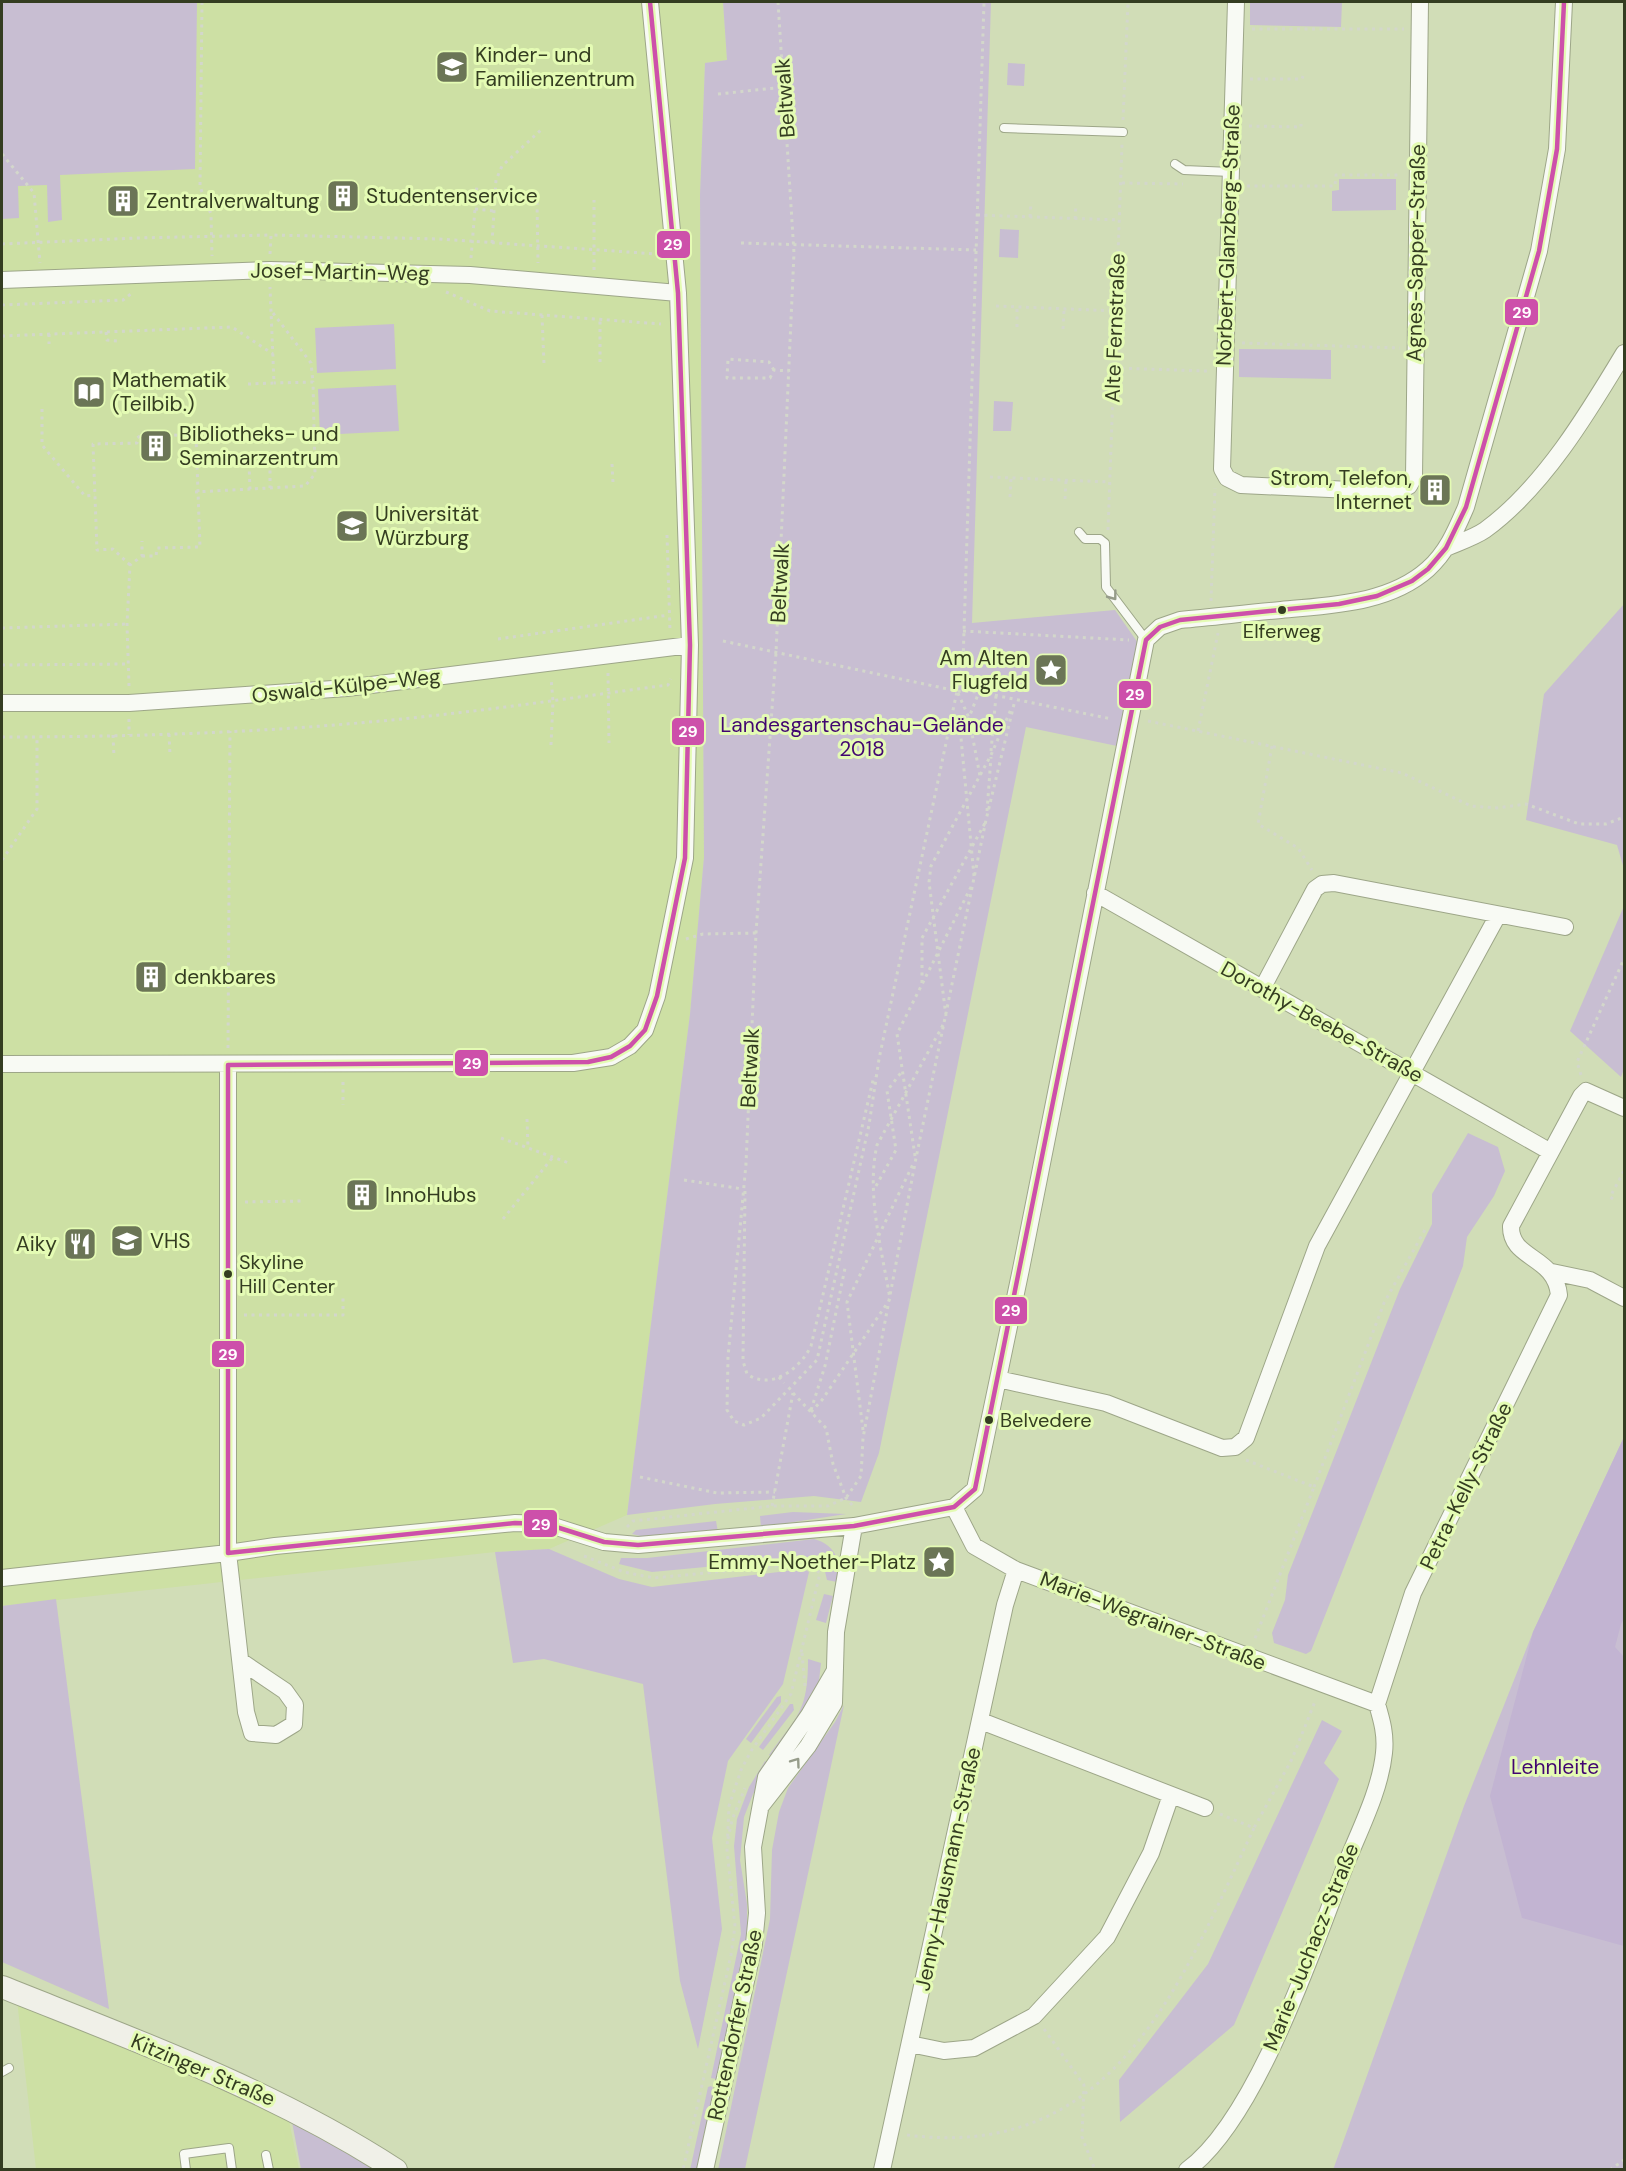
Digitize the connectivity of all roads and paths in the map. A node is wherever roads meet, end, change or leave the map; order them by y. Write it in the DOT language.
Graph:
graph roads {
  1 [pos="202,2"];
  2 [pos="650,2"];
  3 [pos="778,2"];
  4 [pos="984,2"];
  5 [pos="1128,2"];
  6 [pos="1236,2"];
  7 [pos="1420,2"];
  8 [pos="1564,2"];
  9 [pos="1235,29"];
  10 [pos="1420,29"];
  11 [pos="1303,76"];
  12 [pos="1233,79"];
  13 [pos="785,87"];
  14 [pos="718,94"];
  15 [pos="1301,124"];
  16 [pos="1232,126"];
  17 [pos="1004,128"];
  18 [pos="542,129"];
  19 [pos="1122,132"];
  20 [pos="2,154"];
  21 [pos="1175,164"];
  22 [pos="1417,175"];
  23 [pos="1230,179"];
  24 [pos="1122,183"];
  25 [pos="477,184"];
  26 [pos="1186,185"];
  27 [pos="594,200"];
  28 [pos="537,202"];
  29 [pos="1031,202"];
  30 [pos="1076,204"];
  31 [pos="475,210"];
  32 [pos="494,211"];
  33 [pos="977,215"];
  34 [pos="1030,217"];
  35 [pos="1075,219"];
  36 [pos="1119,220"];
  37 [pos="271,235"];
  38 [pos="212,236"];
  39 [pos="38,242"];
  40 [pos="472,242"];
  41 [pos="492,243"];
  42 [pos="656,243"];
  43 [pos="741,243"];
  44 [pos="794,243"];
  45 [pos="2,244"];
  46 [pos="539,246"];
  47 [pos="596,250"];
  48 [pos="975,250"];
  49 [pos="657,254"];
  50 [pos="270,270"];
  51 [pos="212,271"];
  52 [pos="470,274"];
  53 [pos="41,278"];
  54 [pos="537,279"];
  55 [pos="2,280"];
  56 [pos="593,284"];
  57 [pos="261,285"];
  58 [pos="138,288"];
  59 [pos="442,291"];
  60 [pos="669,292"];
  61 [pos="2,305"];
  62 [pos="996,306"];
  63 [pos="1017,307"];
  64 [pos="1064,309"];
  65 [pos="271,311"];
  66 [pos="1116,311"];
  67 [pos="542,315"];
  68 [pos="600,320"];
  69 [pos="661,324"];
  70 [pos="1017,327"];
  71 [pos="1063,329"];
  72 [pos="106,332"];
  73 [pos="49,334"];
  74 [pos="662,335"];
  75 [pos="2,336"];
  76 [pos="117,341"];
  77 [pos="1225,342"];
  78 [pos="49,344"];
  79 [pos="1414,348"];
  80 [pos="1624,353"];
  81 [pos="273,354"];
  82 [pos="600,362"];
  83 [pos="544,364"];
  84 [pos="1114,368"];
  85 [pos="774,370"];
  86 [pos="789,371"];
  87 [pos="1224,372"];
  88 [pos="313,382"];
  89 [pos="274,383"];
  90 [pos="248,384"];
  91 [pos="42,409"];
  92 [pos="148,434"];
  93 [pos="140,436"];
  94 [pos="270,463"];
  95 [pos="249,464"];
  96 [pos="612,464"];
  97 [pos="1222,469"];
  98 [pos="990,477"];
  99 [pos="1011,478"];
  100 [pos="1066,480"];
  101 [pos="1110,482"];
  102 [pos="613,483"];
  103 [pos="270,488"];
  104 [pos="250,489"];
  105 [pos="196,492"];
  106 [pos="95,495"];
  107 [pos="1010,497"];
  108 [pos="1065,500"];
  109 [pos="667,525"];
  110 [pos="1079,532"];
  111 [pos="142,541"];
  112 [pos="1105,543"];
  113 [pos="1448,547"];
  114 [pos="142,556"];
  115 [pos="130,565"];
  116 [pos="669,615"];
  117 [pos="1214,617"];
  118 [pos="127,624"];
  119 [pos="2,628"];
  120 [pos="963,631"];
  121 [pos="498,639"];
  122 [pos="1146,640"];
  123 [pos="723,641"];
  124 [pos="690,645"];
  125 [pos="670,647"];
  126 [pos="776,653"];
  127 [pos="605,655"];
  128 [pos="549,663"];
  129 [pos="128,664"];
  130 [pos="2,665"];
  131 [pos="668,686"];
  132 [pos="957,691"];
  133 [pos="979,692"];
  134 [pos="610,693"];
  135 [pos="996,696"];
  136 [pos="1015,700"];
  137 [pos="554,701"];
  138 [pos="2,703"];
  139 [pos="129,703"];
  140 [pos="969,718"];
  141 [pos="1131,720"];
  142 [pos="230,731"];
  143 [pos="1198,731"];
  144 [pos="169,734"];
  145 [pos="113,735"];
  146 [pos="129,735"];
  147 [pos="2,737"];
  148 [pos="38,737"];
  149 [pos="609,743"];
  150 [pos="550,745"];
  151 [pos="1272,746"];
  152 [pos="170,755"];
  153 [pos="991,755"];
  154 [pos="114,757"];
  155 [pos="980,776"];
  156 [pos="966,801"];
  157 [pos="1624,817"];
  158 [pos="986,820"];
  159 [pos="970,849"];
  160 [pos="2,860"];
  161 [pos="974,879"];
  162 [pos="1322,884"];
  163 [pos="1095,892"];
  164 [pos="1498,915"];
  165 [pos="933,918"];
  166 [pos="1565,927"];
  167 [pos="756,933"];
  168 [pos="703,934"];
  169 [pos="938,953"];
  170 [pos="1624,959"];
  171 [pos="922,984"];
  172 [pos="1262,989"];
  173 [pos="946,1020"];
  174 [pos="879,1059"];
  175 [pos="2,1064"];
  176 [pos="228,1065"];
  177 [pos="343,1065"];
  178 [pos="903,1070"];
  179 [pos="1413,1072"];
  180 [pos="1586,1091"];
  181 [pos="906,1092"];
  182 [pos="343,1105"];
  183 [pos="1624,1108"];
  184 [pos="527,1119"];
  185 [pos="891,1119"];
  186 [pos="501,1138"];
  187 [pos="528,1148"];
  188 [pos="1549,1151"];
  189 [pos="552,1157"];
  190 [pos="916,1158"];
  191 [pos="569,1164"];
  192 [pos="746,1164"];
  193 [pos="1624,1171"];
  194 [pos="684,1180"];
  195 [pos="875,1188"];
  196 [pos="743,1189"];
  197 [pos="1613,1199"];
  198 [pos="302,1201"];
  199 [pos="228,1202"];
  200 [pos="503,1219"];
  201 [pos="1426,1228"];
  202 [pos="878,1232"];
  203 [pos="845,1268"];
  204 [pos="1552,1272"];
  205 [pos="343,1296"];
  206 [pos="1624,1298"];
  207 [pos="890,1299"];
  208 [pos="227,1315"];
  209 [pos="855,1351"];
  210 [pos="779,1377"];
  211 [pos="998,1379"];
  212 [pos="784,1383"];
  213 [pos="811,1412"];
  214 [pos="864,1435"];
  215 [pos="1235,1447"];
  216 [pos="640,1477"];
  217 [pos="1314,1486"];
  218 [pos="775,1492"];
  219 [pos="846,1498"];
  220 [pos="772,1506"];
  221 [pos="954,1507"];
  222 [pos="854,1526"];
  223 [pos="618,1544"];
  224 [pos="228,1553"];
  225 [pos="580,1554"];
  226 [pos="1016,1570"];
  227 [pos="2,1578"];
  228 [pos="1247,1657"];
  229 [pos="242,1662"];
  230 [pos="1322,1685"];
  231 [pos="1377,1704"];
  232 [pos="981,1720"];
  233 [pos="1171,1795"];
  234 [pos="1205,1808"];
  235 [pos="1254,1828"];
  236 [pos="2,1987"];
  237 [pos="1034,2016"];
  238 [pos="910,2044"];
  239 [pos="1085,2095"];
  240 [pos="890,2133"];
  241 [pos="266,2155"];
  242 [pos="1624,2160"];
  243 [pos="186,2169"];
  244 [pos="232,2169"];
  245 [pos="269,2169"];
  246 [pos="396,2169"];
  247 [pos="683,2169"];
  248 [pos="705,2169"];
  249 [pos="882,2169"];
  250 [pos="1095,2169"];
  251 [pos="1187,2169"];
  252 [pos="1610,2169"];
  1 -- 38 [label="path"];
  2 -- 60 [label="street"];
  3 -- 13 [label="path, Beltwalk"];
  4 -- 33 [label="path, Beltwalk"];
  5 -- 19 [label="path, Alte Fernstraße"];
  6 -- 9 [label="street, Norbert-Glanzberg-Straße"];
  7 -- 10 [label="street, Agnes-Sapper-Straße"];
  8 -- 113 [label="street"];
  9 -- 10 [label="path"];
  9 -- 12 [label="street, Norbert-Glanzberg-Straße"];
  10 -- 22 [label="street, Agnes-Sapper-Straße"];
  11 -- 12 [label="path"];
  12 -- 16 [label="street, Norbert-Glanzberg-Straße"];
  13 -- 14 [label="path"];
  13 -- 44 [label="path, Beltwalk"];
  15 -- 16 [label="path"];
  16 -- 23 [label="street, Norbert-Glanzberg-Straße"];
  17 -- 19 [label="lane"];
  18 -- 32 [label="path"];
  19 -- 24 [label="path, Alte Fernstraße"];
  20 -- 39 [label="path"];
  21 -- 23 [label="lane"];
  22 -- 23 [label="path"];
  22 -- 79 [label="street, Agnes-Sapper-Straße"];
  23 -- 77 [label="street, Norbert-Glanzberg-Straße"];
  24 -- 26 [label="path"];
  24 -- 36 [label="path, Alte Fernstraße"];
  25 -- 31 [label="path"];
  27 -- 47 [label="path"];
  28 -- 46 [label="path"];
  29 -- 34 [label="path"];
  30 -- 35 [label="path"];
  31 -- 32 [label="path"];
  31 -- 40 [label="path"];
  32 -- 41 [label="path"];
  33 -- 34 [label="path"];
  33 -- 48 [label="path, Beltwalk"];
  34 -- 35 [label="path"];
  35 -- 36 [label="path"];
  36 -- 66 [label="path, Alte Fernstraße"];
  37 -- 38 [label="path"];
  37 -- 40 [label="path"];
  37 -- 50 [label="path"];
  38 -- 39 [label="path"];
  38 -- 51 [label="path"];
  39 -- 45 [label="path"];
  39 -- 53 [label="path"];
  40 -- 41 [label="path"];
  40 -- 52 [label="path"];
  41 -- 46 [label="path"];
  42 -- 49 [label="path"];
  43 -- 44 [label="path"];
  44 -- 48 [label="path"];
  44 -- 86 [label="path, Beltwalk"];
  46 -- 47 [label="path"];
  46 -- 54 [label="path"];
  47 -- 49 [label="path"];
  47 -- 56 [label="path"];
  48 -- 120 [label="path, Beltwalk"];
  49 -- 60 [label="path"];
  50 -- 51 [label="street, Josef-Martin-Weg"];
  50 -- 52 [label="street, Josef-Martin-Weg"];
  51 -- 53 [label="street, Josef-Martin-Weg"];
  52 -- 54 [label="street, Josef-Martin-Weg"];
  53 -- 55 [label="street, Josef-Martin-Weg"];
  54 -- 56 [label="street, Josef-Martin-Weg"];
  56 -- 60 [label="street, Josef-Martin-Weg"];
  57 -- 65 [label="path"];
  58 -- 61 [label="path"];
  59 -- 67 [label="path"];
  60 -- 69 [label="path"];
  60 -- 124 [label="street"];
  62 -- 63 [label="path"];
  63 -- 64 [label="path"];
  63 -- 70 [label="path"];
  64 -- 66 [label="path"];
  64 -- 71 [label="path"];
  65 -- 81 [label="path"];
  65 -- 88 [label="path"];
  66 -- 84 [label="path, Alte Fernstraße"];
  67 -- 68 [label="path"];
  67 -- 83 [label="path"];
  68 -- 69 [label="path"];
  68 -- 82 [label="path"];
  69 -- 74 [label="path"];
  72 -- 73 [label="path"];
  72 -- 76 [label="path"];
  72 -- 81 [label="path"];
  73 -- 75 [label="path"];
  73 -- 78 [label="path"];
  77 -- 79 [label="path"];
  77 -- 87 [label="street, Norbert-Glanzberg-Straße"];
  79 -- 97 [label="street, Agnes-Sapper-Straße"];
  80 -- 113 [label="street"];
  81 -- 89 [label="path"];
  84 -- 87 [label="path"];
  84 -- 101 [label="path, Alte Fernstraße"];
  85 -- 85 [label="path"];
  85 -- 86 [label="path"];
  86 -- 126 [label="path, Beltwalk"];
  87 -- 97 [label="street, Norbert-Glanzberg-Straße"];
  88 -- 89 [label="path"];
  88 -- 103 [label="path"];
  89 -- 90 [label="path"];
  91 -- 106 [label="path"];
  92 -- 105 [label="path"];
  93 -- 106 [label="path"];
  94 -- 103 [label="path"];
  95 -- 104 [label="path"];
  96 -- 102 [label="path"];
  97 -- 117 [label="path"];
  98 -- 99 [label="path"];
  99 -- 100 [label="path"];
  99 -- 107 [label="path"];
  100 -- 101 [label="path"];
  100 -- 108 [label="path"];
  101 -- 112 [label="path, Alte Fernstraße"];
  103 -- 104 [label="path"];
  104 -- 105 [label="path"];
  105 -- 114 [label="path"];
  106 -- 115 [label="path"];
  109 -- 116 [label="path"];
  110 -- 112 [label="lane"];
  111 -- 114 [label="path"];
  112 -- 122 [label="lane, one-way"];
  113 -- 117 [label="street"];
  114 -- 115 [label="path"];
  115 -- 118 [label="path"];
  116 -- 121 [label="path"];
  116 -- 125 [label="path"];
  117 -- 122 [label="street"];
  117 -- 143 [label="path"];
  118 -- 119 [label="path"];
  118 -- 129 [label="path"];
  120 -- 122 [label="path"];
  120 -- 132 [label="path, Beltwalk"];
  122 -- 141 [label="street"];
  123 -- 126 [label="path"];
  124 -- 125 [label="street, Oswald-Külpe-Weg"];
  124 -- 177 [label="street"];
  125 -- 127 [label="street, Oswald-Külpe-Weg"];
  126 -- 132 [label="path"];
  126 -- 167 [label="path, Beltwalk"];
  127 -- 128 [label="street, Oswald-Külpe-Weg"];
  127 -- 134 [label="path"];
  128 -- 137 [label="path"];
  128 -- 139 [label="street, Oswald-Külpe-Weg"];
  129 -- 130 [label="path"];
  129 -- 139 [label="path"];
  131 -- 134 [label="path"];
  132 -- 133 [label="path"];
  132 -- 140 [label="path"];
  132 -- 174 [label="path, Beltwalk"];
  133 -- 135 [label="path"];
  133 -- 140 [label="path"];
  134 -- 137 [label="path"];
  134 -- 149 [label="path"];
  135 -- 136 [label="path"];
  135 -- 153 [label="path"];
  136 -- 141 [label="path"];
  136 -- 153 [label="path"];
  136 -- 158 [label="path"];
  137 -- 142 [label="path"];
  137 -- 150 [label="path"];
  138 -- 139 [label="street, Oswald-Külpe-Weg"];
  139 -- 146 [label="path"];
  140 -- 155 [label="path"];
  140 -- 156 [label="path"];
  141 -- 143 [label="path"];
  141 -- 163 [label="street"];
  142 -- 144 [label="path"];
  142 -- 176 [label="path"];
  143 -- 151 [label="path"];
  144 -- 146 [label="path"];
  144 -- 152 [label="path"];
  145 -- 146 [label="path"];
  145 -- 148 [label="path"];
  145 -- 154 [label="path"];
  147 -- 148 [label="path"];
  148 -- 160 [label="path"];
  151 -- 157 [label="path"];
  151 -- 162 [label="path"];
  153 -- 155 [label="path"];
  153 -- 158 [label="path"];
  155 -- 156 [label="path"];
  156 -- 159 [label="path"];
  156 -- 165 [label="path"];
  158 -- 159 [label="path"];
  158 -- 161 [label="path"];
  159 -- 161 [label="path"];
  159 -- 165 [label="path"];
  161 -- 169 [label="path"];
  161 -- 173 [label="path"];
  162 -- 164 [label="street"];
  162 -- 172 [label="street"];
  163 -- 172 [label="street, Dorothy-Beebe-Straße"];
  163 -- 211 [label="street"];
  164 -- 166 [label="street"];
  164 -- 179 [label="street"];
  165 -- 169 [label="path"];
  165 -- 171 [label="path"];
  167 -- 168 [label="path"];
  167 -- 192 [label="path, Beltwalk"];
  169 -- 171 [label="path"];
  169 -- 173 [label="path"];
  170 -- 180 [label="path"];
  171 -- 178 [label="path"];
  172 -- 179 [label="street, Dorothy-Beebe-Straße"];
  173 -- 181 [label="path"];
  173 -- 190 [label="path"];
  174 -- 196 [label="path, Beltwalk"];
  174 -- 210 [label="path, Beltwalk"];
  175 -- 176 [label="street"];
  176 -- 177 [label="street"];
  176 -- 199 [label="street"];
  177 -- 182 [label="path"];
  178 -- 181 [label="path"];
  178 -- 185 [label="path"];
  179 -- 188 [label="street, Dorothy-Beebe-Straße"];
  179 -- 215 [label="street"];
  180 -- 183 [label="street"];
  180 -- 188 [label="street"];
  181 -- 185 [label="path"];
  181 -- 190 [label="path"];
  184 -- 187 [label="path"];
  185 -- 195 [label="path"];
  185 -- 195 [label="path"];
  186 -- 187 [label="path"];
  187 -- 189 [label="path"];
  188 -- 204 [label="street"];
  189 -- 191 [label="path"];
  189 -- 200 [label="path"];
  190 -- 202 [label="path"];
  190 -- 207 [label="path"];
  192 -- 196 [label="path, Beltwalk"];
  192 -- 210 [label="path, Beltwalk"];
  193 -- 197 [label="path"];
  194 -- 196 [label="path"];
  195 -- 202 [label="path"];
  198 -- 199 [label="path"];
  199 -- 208 [label="street"];
  201 -- 217 [label="path"];
  202 -- 207 [label="path"];
  202 -- 209 [label="path"];
  203 -- 213 [label="path"];
  204 -- 206 [label="street"];
  204 -- 231 [label="street, Petra-Kelly-Straße"];
  205 -- 208 [label="path"];
  207 -- 209 [label="path"];
  207 -- 214 [label="path"];
  208 -- 224 [label="street"];
  209 -- 213 [label="path"];
  209 -- 214 [label="path"];
  210 -- 212 [label="path"];
  211 -- 215 [label="street"];
  211 -- 221 [label="street"];
  213 -- 218 [label="path"];
  213 -- 219 [label="path"];
  214 -- 219 [label="path"];
  215 -- 217 [label="path"];
  216 -- 218 [label="path"];
  217 -- 228 [label="path"];
  218 -- 220 [label="path"];
  219 -- 220 [label="path"];
  220 -- 223 [label="path"];
  221 -- 222 [label="street"];
  221 -- 226 [label="street, Marie-Wegrainer-Straße"];
  222 -- 223 [label="street"];
  222 -- 248 [label="street, Rottendorfer Straße"];
  223 -- 224 [label="street"];
  224 -- 227 [label="street"];
  224 -- 229 [label="street"];
  225 -- 247 [label="path"];
  226 -- 228 [label="street, Marie-Wegrainer-Straße"];
  226 -- 232 [label="street, Jenny-Hausmann-Straße"];
  228 -- 230 [label="street, Marie-Wegrainer-Straße"];
  230 -- 231 [label="street, Marie-Wegrainer-Straße"];
  230 -- 235 [label="path"];
  231 -- 251 [label="street, Marie-Juchacz-Straße"];
  232 -- 233 [label="street"];
  232 -- 238 [label="street, Jenny-Hausmann-Straße"];
  233 -- 234 [label="street"];
  233 -- 237 [label="street"];
  234 -- 235 [label="path"];
  235 -- 239 [label="path"];
  236 -- 246 [label="street, Kitzinger Straße"];
  237 -- 238 [label="street"];
  237 -- 239 [label="path"];
  238 -- 240 [label="street, Jenny-Hausmann-Straße"];
  239 -- 240 [label="path"];
  239 -- 250 [label="path"];
  240 -- 249 [label="street, Jenny-Hausmann-Straße"];
  241 -- 245 [label="lane"];
  242 -- 252 [label="path"];
  243 -- 244 [label="lane"];
}
